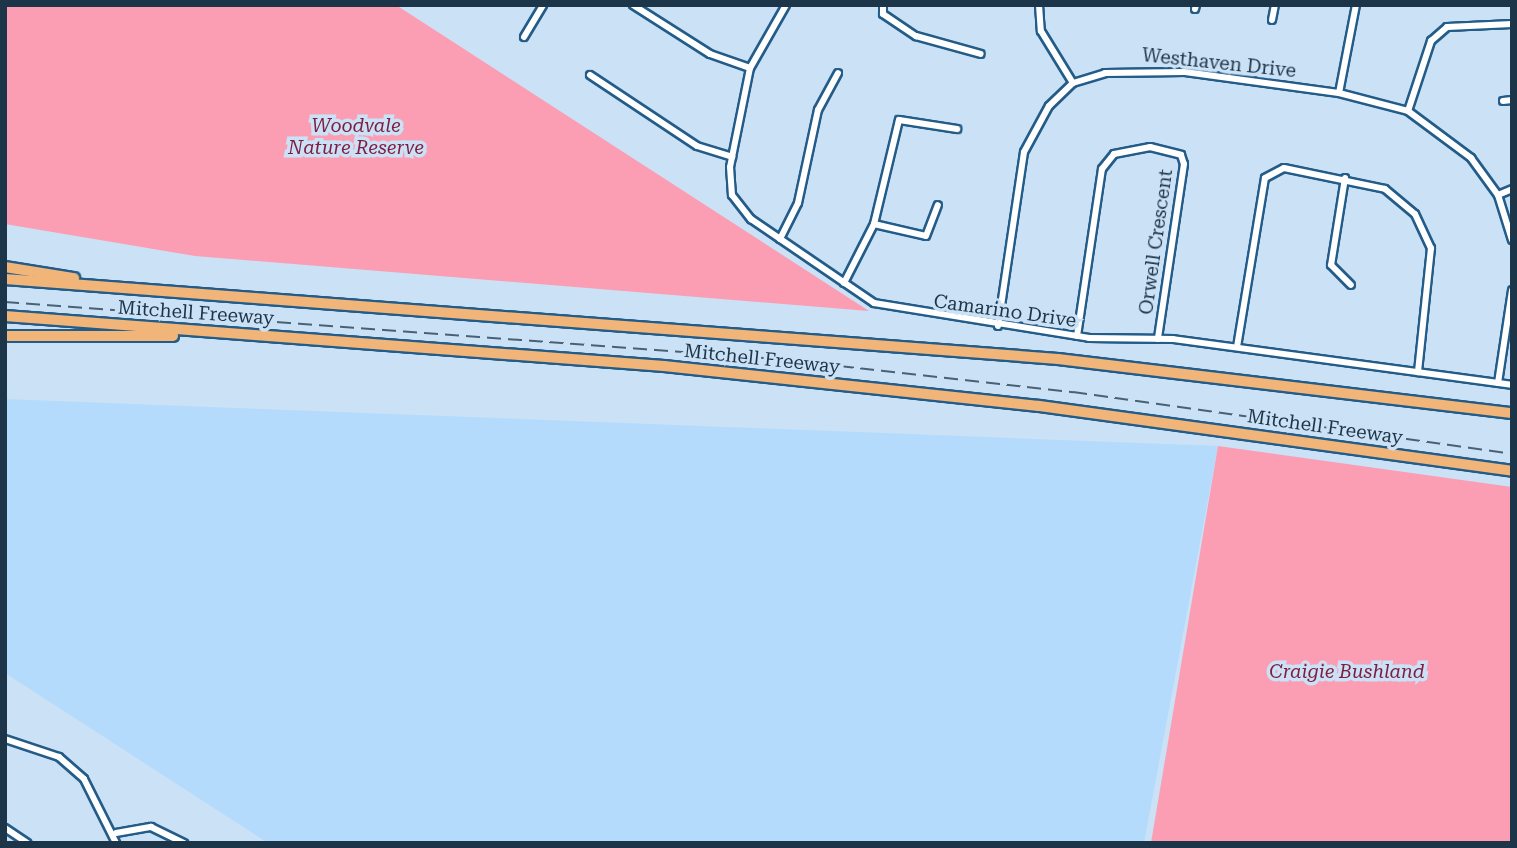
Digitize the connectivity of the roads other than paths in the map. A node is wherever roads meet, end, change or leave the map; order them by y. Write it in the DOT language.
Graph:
graph roads {
  1 [pos="543,5"];
  2 [pos="633,5"];
  3 [pos="786,5"];
  4 [pos="883,5"];
  5 [pos="1039,5"];
  6 [pos="1275,5"];
  7 [pos="1356,5"];
  8 [pos="1272,20"];
  9 [pos="1512,24"];
  10 [pos="524,37"];
  11 [pos="981,54"];
  12 [pos="750,68"];
  13 [pos="838,73"];
  14 [pos="590,75"];
  15 [pos="1073,83"];
  16 [pos="1339,93"];
  17 [pos="1512,100"];
  18 [pos="1503,101"];
  19 [pos="1408,111"];
  20 [pos="957,130"];
  21 [pos="732,157"];
  22 [pos="1345,178"];
  23 [pos="1512,189"];
  24 [pos="1498,195"];
  25 [pos="937,205"];
  26 [pos="874,224"];
  27 [pos="780,239"];
  28 [pos="1512,240"];
  29 [pos="5,267"];
  30 [pos="5,279"];
  31 [pos="844,283"];
  32 [pos="100,285"];
  33 [pos="1351,285"];
  34 [pos="1512,290"];
  35 [pos="5,316"];
  36 [pos="998,326"];
  37 [pos="207,334"];
  38 [pos="5,336"];
  39 [pos="1077,337"];
  40 [pos="1158,339"];
  41 [pos="1237,347"];
  42 [pos="1418,372"];
  43 [pos="1498,383"];
  44 [pos="1512,386"];
  45 [pos="1512,413"];
  46 [pos="1512,471"];
  47 [pos="5,739"];
  48 [pos="5,828"];
  49 [pos="116,833"];
  50 [pos="27,843"];
  51 [pos="116,843"];
  52 [pos="184,843"];
  1 -- 10 [label="street"];
  2 -- 12 [label="street"];
  3 -- 12 [label="street, Camarino Drive"];
  4 -- 11 [label="street"];
  5 -- 15 [label="street"];
  6 -- 8 [label="street"];
  7 -- 16 [label="street"];
  9 -- 19 [label="street"];
  12 -- 21 [label="street, Camarino Drive"];
  13 -- 27 [label="street"];
  14 -- 21 [label="street"];
  15 -- 16 [label="street, Westhaven Drive"];
  15 -- 36 [label="street"];
  16 -- 19 [label="street, Westhaven Drive"];
  17 -- 18 [label="street"];
  19 -- 24 [label="street, Westhaven Drive"];
  20 -- 26 [label="street"];
  21 -- 27 [label="street, Camarino Drive"];
  22 -- 33 [label="street"];
  22 -- 41 [label="street"];
  22 -- 42 [label="street"];
  23 -- 24 [label="street"];
  24 -- 28 [label="street, Westhaven Drive"];
  25 -- 26 [label="street"];
  26 -- 31 [label="street"];
  27 -- 31 [label="street, Camarino Drive"];
  29 -- 32 [label="highway"];
  30 -- 32 [label="highway, Mitchell Freeway"];
  31 -- 36 [label="street, Camarino Drive"];
  32 -- 45 [label="highway, Mitchell Freeway"];
  34 -- 43 [label="street"];
  35 -- 37 [label="highway, Mitchell Freeway"];
  36 -- 39 [label="street, Camarino Drive"];
  37 -- 38 [label="highway"];
  37 -- 46 [label="highway, Mitchell Freeway"];
  39 -- 40 [label="street, Camarino Drive"];
  39 -- 40 [label="street, Orwell Crescent"];
  40 -- 41 [label="street, Camarino Drive"];
  41 -- 42 [label="street, Camarino Drive"];
  42 -- 43 [label="street, Camarino Drive"];
  43 -- 44 [label="street, Camarino Drive"];
  47 -- 49 [label="street"];
  48 -- 50 [label="street"];
  49 -- 51 [label="street"];
  49 -- 52 [label="street"];
}
